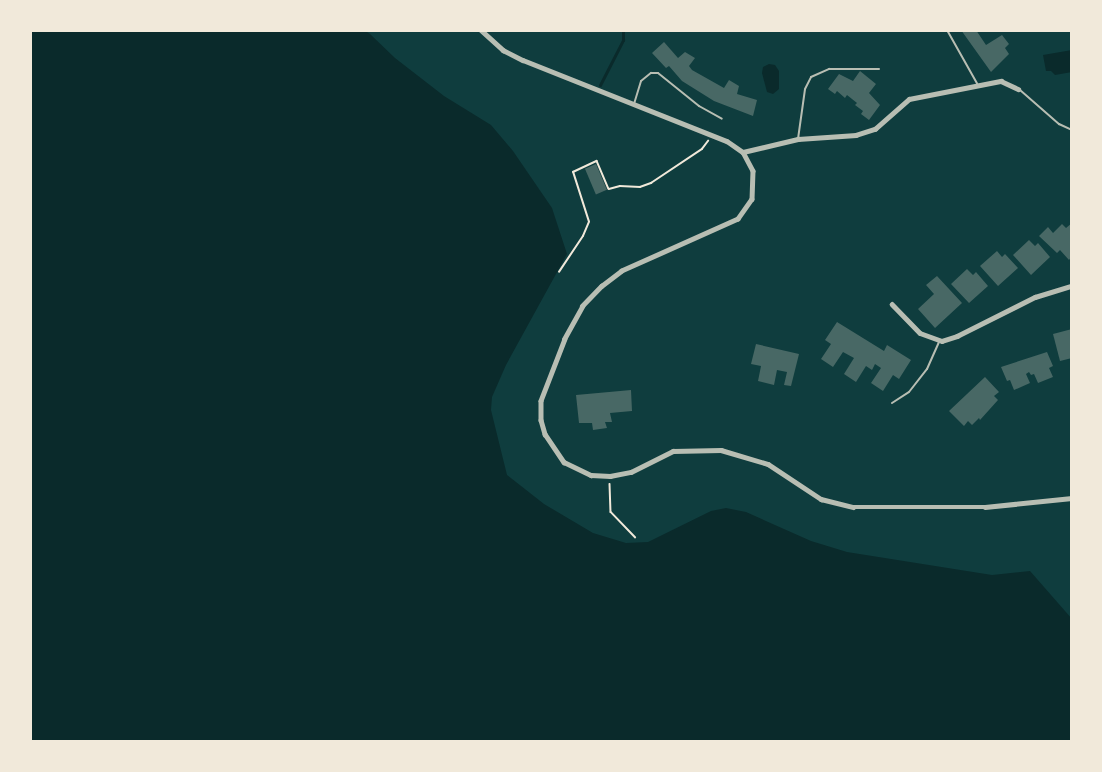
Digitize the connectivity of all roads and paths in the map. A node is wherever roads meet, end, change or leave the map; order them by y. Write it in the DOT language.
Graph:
graph roads {
  1 [pos="481,30"];
  2 [pos="947,30"];
  3 [pos="879,69"];
  4 [pos="978,85"];
  5 [pos="1018,89"];
  6 [pos="634,104"];
  7 [pos="722,119"];
  8 [pos="1072,130"];
  9 [pos="711,134"];
  10 [pos="798,139"];
  11 [pos="743,152"];
  12 [pos="559,272"];
  13 [pos="1072,286"];
  14 [pos="892,304"];
  15 [pos="939,340"];
  16 [pos="892,403"];
  17 [pos="610,476"];
  18 [pos="1072,498"];
  19 [pos="634,537"];
  1 -- 6 [label="street"];
  2 -- 4 [label="lane"];
  3 -- 10 [label="lane"];
  4 -- 5 [label="street"];
  4 -- 10 [label="street"];
  5 -- 8 [label="lane"];
  6 -- 7 [label="lane"];
  6 -- 9 [label="street"];
  9 -- 11 [label="street"];
  9 -- 12 [label="path"];
  10 -- 11 [label="street"];
  11 -- 17 [label="street"];
  13 -- 15 [label="street"];
  14 -- 15 [label="street"];
  15 -- 16 [label="lane"];
  17 -- 18 [label="street"];
  17 -- 19 [label="path"];
}
